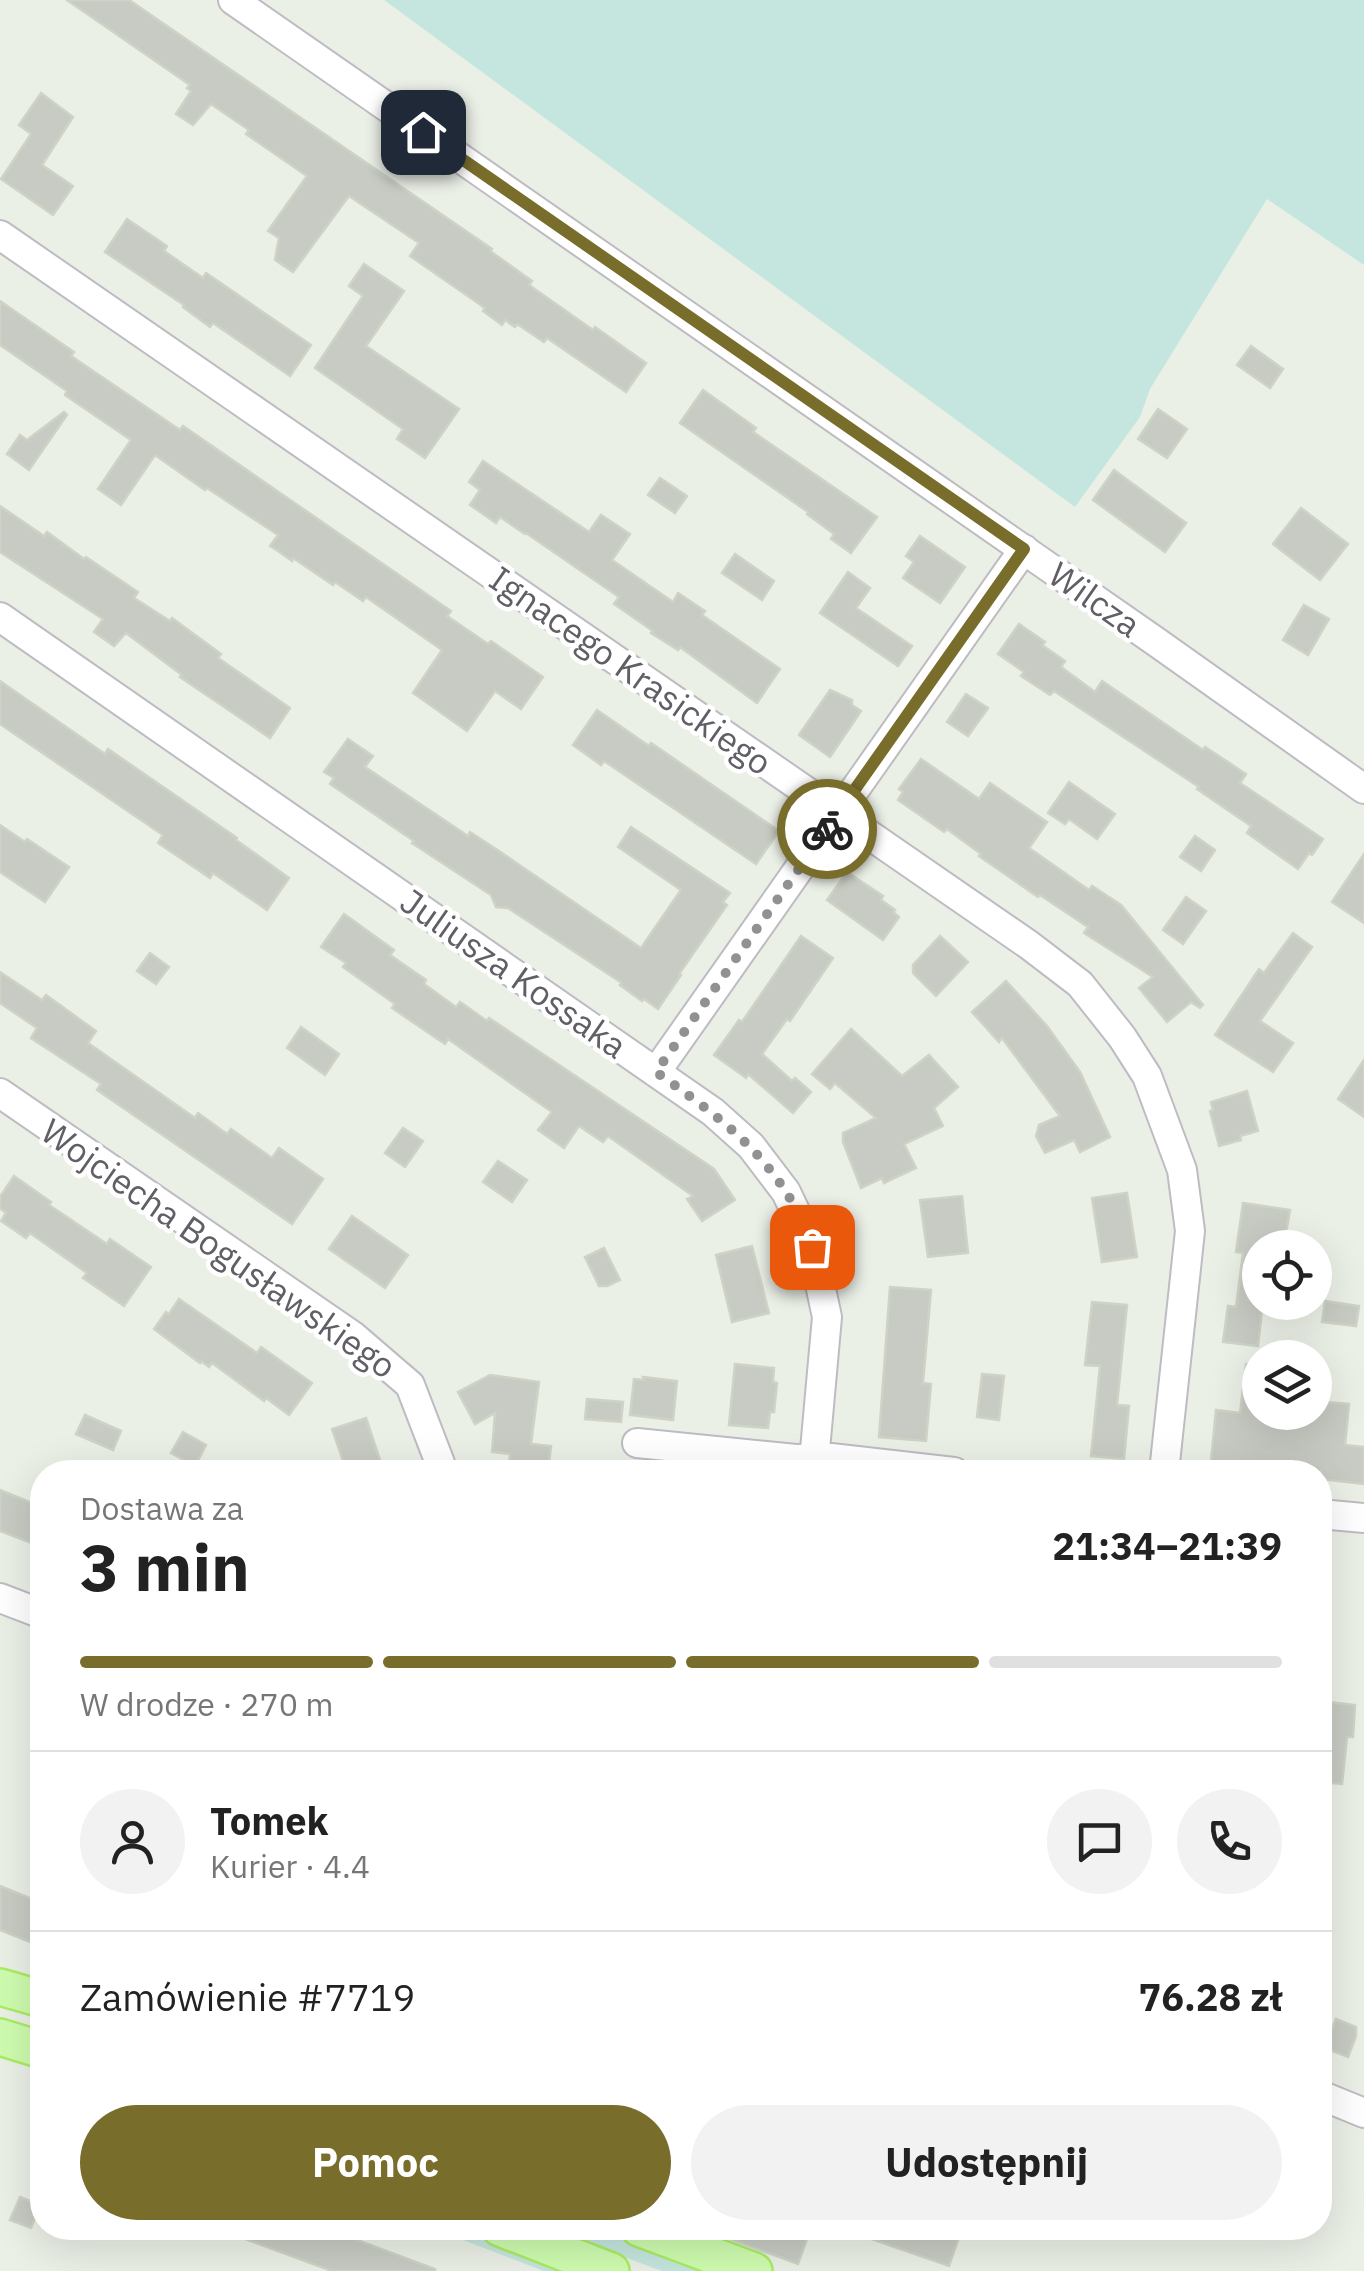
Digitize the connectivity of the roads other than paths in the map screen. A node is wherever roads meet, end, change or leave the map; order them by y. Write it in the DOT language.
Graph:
graph roads {
  1 [pos="233,0"];
  2 [pos="0,235"];
  3 [pos="1024,549"];
  4 [pos="0,617"];
  5 [pos="1364,789"];
  6 [pos="838,813"];
  7 [pos="656,1072"];
  8 [pos="0,1093"];
  9 [pos="638,1444"];
  10 [pos="439,1460"];
  11 [pos="799,1460"];
  12 [pos="814,1460"];
  13 [pos="1165,1460"];
  14 [pos="1332,1515"];
  15 [pos="1364,1518"];
  16 [pos="0,1598"];
  17 [pos="30,1609"];
  18 [pos="0,1987"];
  19 [pos="30,1996"];
  20 [pos="0,2037"];
  21 [pos="30,2046"];
  22 [pos="1332,2100"];
  23 [pos="1364,2113"];
  24 [pos="531,2240"];
  25 [pos="671,2240"];
  26 [pos="611,2271"];
  27 [pos="754,2271"];
  1 -- 3 [label="street, Wilcza"];
  2 -- 6 [label="street, Ignacego Krasickiego"];
  3 -- 5 [label="street, Wilcza"];
  3 -- 6 [label="street"];
  4 -- 7 [label="street, Juliusza Kossaka"];
  6 -- 7 [label="street"];
  6 -- 13 [label="street, Ignacego Krasickiego"];
  7 -- 12 [label="street, Juliusza Kossaka"];
  8 -- 10 [label="street, Wojciecha Bogusławskiego"];
  9 -- 11 [label="street"];
  14 -- 15 [label="street"];
  16 -- 17 [label="street"];
  18 -- 19 [label="main road"];
  20 -- 21 [label="main road"];
  22 -- 23 [label="street"];
  24 -- 26 [label="main road"];
  25 -- 27 [label="main road"];
}
